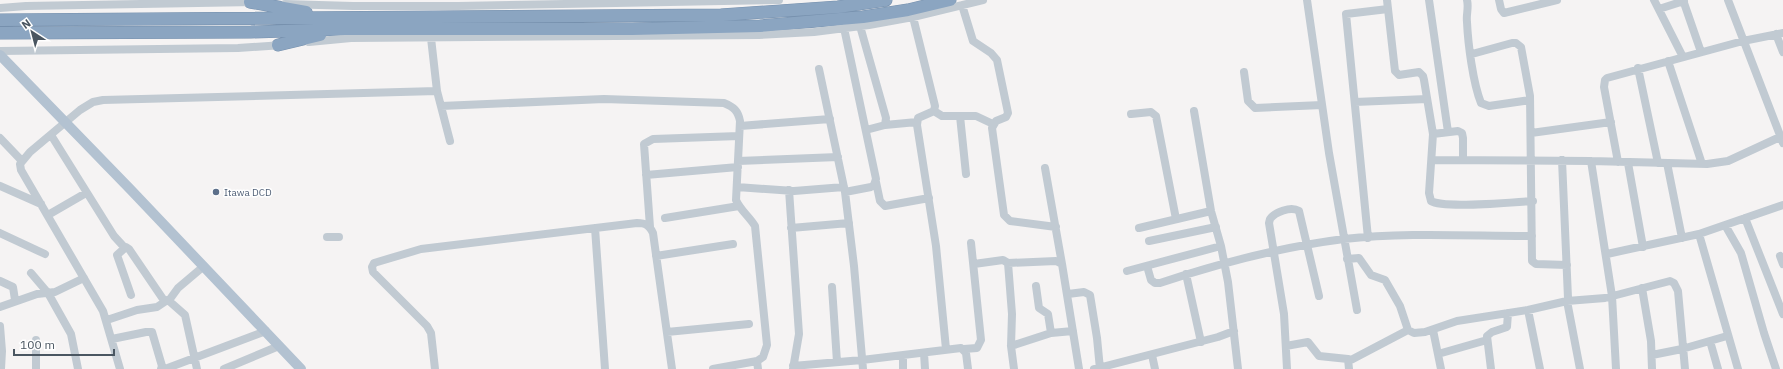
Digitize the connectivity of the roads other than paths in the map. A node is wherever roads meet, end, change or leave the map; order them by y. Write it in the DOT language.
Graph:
graph roads {
  1 [pos="779,0"];
  2 [pos="886,0"];
  3 [pos="950,0"];
  4 [pos="983,0"];
  5 [pos="1308,0"];
  6 [pos="1386,0"];
  7 [pos="1429,0"];
  8 [pos="1468,0"];
  9 [pos="1499,0"];
  10 [pos="1654,0"];
  11 [pos="1684,0"];
  12 [pos="1728,0"];
  13 [pos="764,1"];
  14 [pos="1551,1"];
  15 [pos="128,2"];
  16 [pos="250,2"];
  17 [pos="615,2"];
  18 [pos="47,3"];
  19 [pos="417,3"];
  20 [pos="458,3"];
  21 [pos="962,5"];
  22 [pos="0,8"];
  23 [pos="1388,9"];
  24 [pos="1659,9"];
  25 [pos="332,17"];
  26 [pos="913,17"];
  27 [pos="0,20"];
  28 [pos="860,26"];
  29 [pos="844,28"];
  30 [pos="345,29"];
  31 [pos="0,32"];
  32 [pos="1779,33"];
  33 [pos="431,38"];
  34 [pos="1743,41"];
  35 [pos="278,46"];
  36 [pos="0,51"];
  37 [pos="1701,52"];
  38 [pos="1783,52"];
  39 [pos="1472,54"];
  40 [pos="0,55"];
  41 [pos="1683,57"];
  42 [pos="1668,61"];
  43 [pos="1638,68"];
  44 [pos="819,69"];
  45 [pos="1244,72"];
  46 [pos="437,91"];
  47 [pos="1427,99"];
  48 [pos="1530,100"];
  49 [pos="1355,102"];
  50 [pos="1322,105"];
  51 [pos="441,106"];
  52 [pos="934,111"];
  53 [pos="1194,111"];
  54 [pos="1131,114"];
  55 [pos="960,116"];
  56 [pos="830,119"];
  57 [pos="917,122"];
  58 [pos="1611,122"];
  59 [pos="64,123"];
  60 [pos="994,124"];
  61 [pos="885,125"];
  62 [pos="740,126"];
  63 [pos="866,130"];
  64 [pos="1448,132"];
  65 [pos="1531,133"];
  66 [pos="1433,134"];
  67 [pos="51,135"];
  68 [pos="739,136"];
  69 [pos="0,138"];
  70 [pos="1782,140"];
  71 [pos="450,141"];
  72 [pos="838,157"];
  73 [pos="1463,159"];
  74 [pos="1432,160"];
  75 [pos="1562,160"];
  76 [pos="1591,160"];
  77 [pos="22,161"];
  78 [pos="1531,161"];
  79 [pos="1618,162"];
  80 [pos="1628,163"];
  81 [pos="1662,163"];
  82 [pos="738,164"];
  83 [pos="1702,164"];
  84 [pos="1045,168"];
  85 [pos="966,174"];
  86 [pos="646,175"];
  87 [pos="876,182"];
  88 [pos="0,186"];
  89 [pos="737,187"];
  90 [pos="844,189"];
  91 [pos="789,190"];
  92 [pos="86,193"];
  93 [pos="929,198"];
  94 [pos="1533,201"];
  95 [pos="41,204"];
  96 [pos="1783,205"];
  97 [pos="739,206"];
  98 [pos="1212,211"];
  99 [pos="48,215"];
  100 [pos="665,218"];
  101 [pos="1745,218"];
  102 [pos="1176,220"];
  103 [pos="849,224"];
  104 [pos="1725,225"];
  105 [pos="650,227"];
  106 [pos="1216,227"];
  107 [pos="595,228"];
  108 [pos="791,228"];
  109 [pos="1056,228"];
  110 [pos="1139,228"];
  111 [pos="0,233"];
  112 [pos="1699,234"];
  113 [pos="1532,236"];
  114 [pos="327,237"];
  115 [pos="339,238"];
  116 [pos="1368,238"];
  117 [pos="1682,238"];
  118 [pos="1344,239"];
  119 [pos="1149,241"];
  120 [pos="971,243"];
  121 [pos="733,244"];
  122 [pos="1221,246"];
  123 [pos="1306,246"];
  124 [pos="1643,247"];
  125 [pos="125,248"];
  126 [pos="1275,252"];
  127 [pos="45,254"];
  128 [pos="1607,254"];
  129 [pos="656,256"];
  130 [pos="1780,256"];
  131 [pos="1348,259"];
  132 [pos="1008,263"];
  133 [pos="1224,263"];
  134 [pos="974,264"];
  135 [pos="1062,264"];
  136 [pos="1783,264"];
  137 [pos="1567,265"];
  138 [pos="204,266"];
  139 [pos="1147,266"];
  140 [pos="1127,271"];
  141 [pos="31,273"];
  142 [pos="1186,274"];
  143 [pos="84,278"];
  144 [pos="0,281"];
  145 [pos="1036,286"];
  146 [pos="832,287"];
  147 [pos="1642,288"];
  148 [pos="48,293"];
  149 [pos="1068,294"];
  150 [pos="131,295"];
  151 [pos="1319,296"];
  152 [pos="1612,296"];
  153 [pos="16,300"];
  154 [pos="167,300"];
  155 [pos="1567,301"];
  156 [pos="0,307"];
  157 [pos="1357,310"];
  158 [pos="1528,310"];
  159 [pos="1508,313"];
  160 [pos="1783,314"];
  161 [pos="107,320"];
  162 [pos="749,324"];
  163 [pos="0,326"];
  164 [pos="1408,330"];
  165 [pos="1433,330"];
  166 [pos="266,331"];
  167 [pos="1073,331"];
  168 [pos="1234,331"];
  169 [pos="667,332"];
  170 [pos="1050,333"];
  171 [pos="1728,336"];
  172 [pos="112,339"];
  173 [pos="36,340"];
  174 [pos="1487,340"];
  175 [pos="1710,341"];
  176 [pos="1201,342"];
  177 [pos="279,346"];
  178 [pos="1011,346"];
  179 [pos="1286,346"];
  180 [pos="946,349"];
  181 [pos="964,349"];
  182 [pos="1682,349"];
  183 [pos="924,353"];
  184 [pos="1438,354"];
  185 [pos="903,355"];
  186 [pos="1152,355"];
  187 [pos="1652,355"];
  188 [pos="195,359"];
  189 [pos="862,360"];
  190 [pos="837,362"];
  191 [pos="758,365"];
  192 [pos="1349,365"];
  193 [pos="827,366"];
  194 [pos="793,367"];
  195 [pos="1,369"];
  196 [pos="36,369"];
  197 [pos="78,369"];
  198 [pos="120,369"];
  199 [pos="162,369"];
  200 [pos="165,369"];
  201 [pos="197,369"];
  202 [pos="224,369"];
  203 [pos="301,369"];
  204 [pos="435,369"];
  205 [pos="604,369"];
  206 [pos="672,369"];
  207 [pos="713,369"];
  208 [pos="863,369"];
  209 [pos="904,369"];
  210 [pos="925,369"];
  211 [pos="968,369"];
  212 [pos="1014,369"];
  213 [pos="1079,369"];
  214 [pos="1098,369"];
  215 [pos="1155,369"];
  216 [pos="1238,369"];
  217 [pos="1287,369"];
  218 [pos="1441,369"];
  219 [pos="1491,369"];
  220 [pos="1540,369"];
  221 [pos="1580,369"];
  222 [pos="1616,369"];
  223 [pos="1652,369"];
  224 [pos="1685,369"];
  225 [pos="1718,369"];
  226 [pos="1738,369"];
  227 [pos="1776,369"];
  1 -- 13 [label="street"];
  2 -- 25 [label="highway"];
  3 -- 30 [label="highway"];
  4 -- 21 [label="street"];
  5 -- 50 [label="street"];
  6 -- 23 [label="street"];
  7 -- 64 [label="street"];
  8 -- 39 [label="street"];
  9 -- 14 [label="street"];
  10 -- 24 [label="street"];
  11 -- 24 [label="street"];
  11 -- 37 [label="street"];
  12 -- 34 [label="street"];
  13 -- 17 [label="street"];
  15 -- 16 [label="street"];
  15 -- 18 [label="street"];
  16 -- 19 [label="street"];
  16 -- 25 [label="highway"];
  17 -- 20 [label="street"];
  18 -- 22 [label="street"];
  19 -- 20 [label="street"];
  21 -- 26 [label="street"];
  21 -- 60 [label="street"];
  23 -- 47 [label="street"];
  23 -- 49 [label="street"];
  24 -- 41 [label="street"];
  25 -- 27 [label="highway"];
  26 -- 28 [label="street"];
  26 -- 52 [label="street"];
  28 -- 29 [label="street"];
  28 -- 61 [label="street"];
  29 -- 33 [label="street"];
  29 -- 63 [label="street"];
  30 -- 31 [label="highway"];
  30 -- 35 [label="highway"];
  32 -- 34 [label="street"];
  32 -- 38 [label="street"];
  33 -- 35 [label="street"];
  33 -- 46 [label="street"];
  34 -- 37 [label="street"];
  34 -- 70 [label="street"];
  35 -- 36 [label="street"];
  37 -- 41 [label="street"];
  39 -- 48 [label="street"];
  39 -- 48 [label="street"];
  40 -- 59 [label="main road"];
  41 -- 42 [label="street"];
  42 -- 43 [label="street"];
  42 -- 83 [label="street"];
  43 -- 58 [label="street"];
  43 -- 81 [label="street"];
  44 -- 56 [label="street"];
  45 -- 50 [label="street"];
  46 -- 51 [label="street"];
  46 -- 59 [label="street"];
  47 -- 49 [label="street"];
  47 -- 66 [label="street"];
  48 -- 65 [label="street"];
  49 -- 116 [label="street"];
  50 -- 118 [label="street"];
  51 -- 62 [label="street"];
  51 -- 71 [label="street"];
  52 -- 55 [label="street"];
  52 -- 57 [label="street"];
  53 -- 98 [label="street"];
  54 -- 102 [label="street"];
  55 -- 60 [label="street"];
  55 -- 85 [label="street"];
  56 -- 62 [label="street"];
  56 -- 72 [label="street"];
  57 -- 61 [label="street"];
  57 -- 93 [label="street"];
  58 -- 65 [label="street"];
  58 -- 79 [label="street"];
  59 -- 67 [label="street"];
  59 -- 138 [label="main road"];
  60 -- 109 [label="street"];
  61 -- 63 [label="street"];
  62 -- 68 [label="street"];
  63 -- 87 [label="street"];
  64 -- 66 [label="street"];
  64 -- 73 [label="street"];
  65 -- 78 [label="street"];
  66 -- 74 [label="street"];
  67 -- 77 [label="street"];
  67 -- 92 [label="street"];
  68 -- 82 [label="street"];
  68 -- 86 [label="street"];
  69 -- 77 [label="street"];
  70 -- 83 [label="street"];
  72 -- 82 [label="street"];
  72 -- 90 [label="street"];
  73 -- 74 [label="street"];
  73 -- 78 [label="street"];
  74 -- 94 [label="street"];
  75 -- 76 [label="street"];
  75 -- 78 [label="street"];
  75 -- 137 [label="street"];
  76 -- 79 [label="street"];
  76 -- 128 [label="street"];
  77 -- 95 [label="street"];
  78 -- 94 [label="street"];
  79 -- 80 [label="street"];
  80 -- 81 [label="street"];
  80 -- 124 [label="street"];
  81 -- 83 [label="street"];
  81 -- 117 [label="street"];
  82 -- 86 [label="street"];
  82 -- 89 [label="street"];
  84 -- 109 [label="street"];
  86 -- 105 [label="street"];
  87 -- 90 [label="street"];
  87 -- 93 [label="street"];
  88 -- 95 [label="street"];
  89 -- 91 [label="street"];
  89 -- 97 [label="street"];
  90 -- 91 [label="street"];
  90 -- 103 [label="street"];
  91 -- 108 [label="street"];
  92 -- 99 [label="street"];
  92 -- 125 [label="street"];
  93 -- 180 [label="street"];
  94 -- 113 [label="street"];
  95 -- 99 [label="street"];
  96 -- 101 [label="street"];
  97 -- 100 [label="street"];
  97 -- 191 [label="street"];
  98 -- 102 [label="street"];
  98 -- 106 [label="street"];
  99 -- 143 [label="street"];
  101 -- 104 [label="street"];
  101 -- 160 [label="street"];
  102 -- 110 [label="street"];
  103 -- 108 [label="street"];
  103 -- 189 [label="street"];
  104 -- 112 [label="street"];
  104 -- 227 [label="street"];
  105 -- 107 [label="street"];
  105 -- 129 [label="street"];
  106 -- 119 [label="street"];
  106 -- 122 [label="street"];
  107 -- 204 [label="street"];
  107 -- 205 [label="street"];
  108 -- 194 [label="street"];
  109 -- 135 [label="street"];
  111 -- 127 [label="street"];
  112 -- 117 [label="street"];
  112 -- 171 [label="street"];
  113 -- 116 [label="street"];
  113 -- 137 [label="street"];
  114 -- 115 [label="street"];
  116 -- 118 [label="street"];
  117 -- 124 [label="street"];
  118 -- 123 [label="street"];
  118 -- 131 [label="street"];
  120 -- 134 [label="street"];
  121 -- 129 [label="street"];
  122 -- 133 [label="street"];
  122 -- 139 [label="street"];
  123 -- 126 [label="street"];
  123 -- 126 [label="street"];
  123 -- 151 [label="street"];
  124 -- 128 [label="street"];
  125 -- 150 [label="street"];
  125 -- 154 [label="street"];
  126 -- 133 [label="street"];
  126 -- 179 [label="street"];
  128 -- 152 [label="street"];
  129 -- 169 [label="street"];
  130 -- 136 [label="street"];
  131 -- 157 [label="street"];
  131 -- 164 [label="street"];
  132 -- 134 [label="street"];
  132 -- 135 [label="street"];
  132 -- 178 [label="street"];
  133 -- 142 [label="street"];
  133 -- 168 [label="street"];
  134 -- 181 [label="street"];
  135 -- 149 [label="street"];
  137 -- 155 [label="street"];
  138 -- 154 [label="street"];
  138 -- 166 [label="main road"];
  139 -- 140 [label="street"];
  139 -- 142 [label="street"];
  141 -- 148 [label="street"];
  142 -- 176 [label="street"];
  143 -- 148 [label="street"];
  143 -- 161 [label="street"];
  144 -- 153 [label="street"];
  145 -- 170 [label="street"];
  146 -- 190 [label="street"];
  147 -- 152 [label="street"];
  147 -- 182 [label="street"];
  147 -- 187 [label="street"];
  148 -- 153 [label="street"];
  148 -- 197 [label="street"];
  149 -- 167 [label="street"];
  149 -- 214 [label="street"];
  152 -- 155 [label="street"];
  152 -- 222 [label="street"];
  153 -- 156 [label="street"];
  154 -- 161 [label="street"];
  154 -- 188 [label="street"];
  155 -- 158 [label="street"];
  155 -- 221 [label="street"];
  158 -- 159 [label="street"];
  158 -- 220 [label="street"];
  159 -- 165 [label="street"];
  159 -- 174 [label="street"];
  161 -- 172 [label="street"];
  162 -- 169 [label="street"];
  163 -- 195 [label="street"];
  164 -- 165 [label="street"];
  164 -- 192 [label="street"];
  165 -- 184 [label="street"];
  166 -- 177 [label="main road"];
  166 -- 188 [label="street"];
  167 -- 170 [label="street"];
  167 -- 213 [label="street"];
  168 -- 176 [label="street"];
  168 -- 216 [label="street"];
  169 -- 206 [label="street"];
  170 -- 178 [label="street"];
  171 -- 175 [label="street"];
  171 -- 226 [label="street"];
  172 -- 198 [label="street"];
  172 -- 199 [label="street"];
  173 -- 196 [label="street"];
  174 -- 184 [label="street"];
  174 -- 219 [label="street"];
  175 -- 182 [label="street"];
  175 -- 225 [label="street"];
  176 -- 186 [label="street"];
  177 -- 202 [label="street"];
  177 -- 203 [label="main road"];
  178 -- 212 [label="street"];
  179 -- 192 [label="street"];
  179 -- 217 [label="street"];
  180 -- 181 [label="street"];
  180 -- 183 [label="street"];
  181 -- 211 [label="street"];
  182 -- 187 [label="street"];
  182 -- 224 [label="street"];
  183 -- 185 [label="street"];
  183 -- 210 [label="street"];
  184 -- 218 [label="street"];
  185 -- 189 [label="street"];
  185 -- 209 [label="street"];
  186 -- 214 [label="street"];
  186 -- 215 [label="street"];
  187 -- 223 [label="street"];
  188 -- 200 [label="street"];
  188 -- 201 [label="street"];
  189 -- 190 [label="street"];
  189 -- 208 [label="street"];
  190 -- 193 [label="street"];
  191 -- 207 [label="street"];
  193 -- 194 [label="street"];
}
